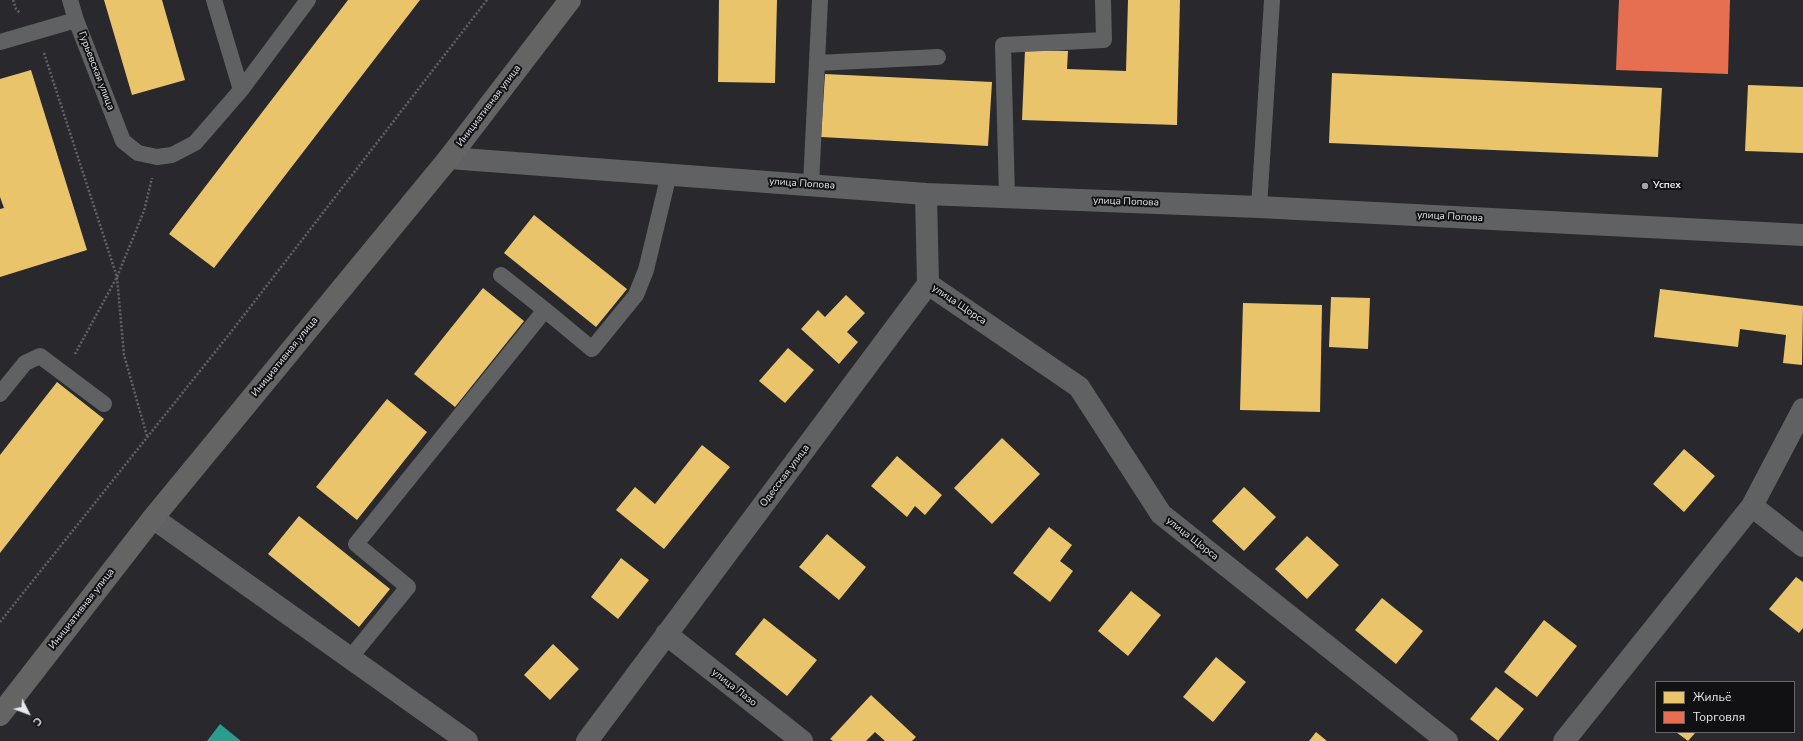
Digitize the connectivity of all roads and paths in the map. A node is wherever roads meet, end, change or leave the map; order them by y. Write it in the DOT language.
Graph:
graph roads {
  1 [pos="13,0"];
  2 [pos="70,0"];
  3 [pos="214,0"];
  4 [pos="308,0"];
  5 [pos="487,0"];
  6 [pos="570,0"];
  7 [pos="820,0"];
  8 [pos="1103,0"];
  9 [pos="1272,0"];
  10 [pos="76,20"];
  11 [pos="36,31"];
  12 [pos="0,42"];
  13 [pos="938,57"];
  14 [pos="817,63"];
  15 [pos="241,90"];
  16 [pos="157,157"];
  17 [pos="450,158"];
  18 [pos="669,174"];
  19 [pos="812,185"];
  20 [pos="926,194"];
  21 [pos="1007,197"];
  22 [pos="1259,207"];
  23 [pos="1803,235"];
  24 [pos="501,275"];
  25 [pos="117,278"];
  26 [pos="928,284"];
  27 [pos="544,310"];
  28 [pos="64,374"];
  29 [pos="0,394"];
  30 [pos="104,404"];
  31 [pos="1803,409"];
  32 [pos="147,437"];
  33 [pos="1752,506"];
  34 [pos="153,518"];
  35 [pos="1803,546"];
  36 [pos="0,622"];
  37 [pos="666,634"];
  38 [pos="350,658"];
  39 [pos="0,715"];
  40 [pos="467,741"];
  41 [pos="587,741"];
  42 [pos="802,741"];
  43 [pos="1447,741"];
  44 [pos="1564,741"];
  1 -- 11 [label="path"];
  2 -- 10 [label="lane, Гурьевская улица"];
  3 -- 15 [label="lane"];
  4 -- 15 [label="lane"];
  5 -- 32 [label="path"];
  6 -- 17 [label="main road, Инициативная улица"];
  7 -- 14 [label="lane"];
  8 -- 21 [label="lane"];
  9 -- 22 [label="lane"];
  10 -- 11 [label="lane"];
  10 -- 16 [label="lane, Гурьевская улица"];
  11 -- 12 [label="lane"];
  11 -- 25 [label="path"];
  13 -- 14 [label="lane"];
  14 -- 19 [label="lane"];
  15 -- 16 [label="lane"];
  16 -- 25 [label="path"];
  17 -- 18 [label="street, улица Попова"];
  17 -- 34 [label="main road, Инициативная улица"];
  18 -- 19 [label="street, улица Попова"];
  18 -- 27 [label="lane"];
  19 -- 20 [label="street, улица Попова"];
  20 -- 21 [label="street, улица Попова"];
  20 -- 26 [label="street"];
  21 -- 22 [label="street, улица Попова"];
  22 -- 23 [label="street, улица Попова"];
  24 -- 27 [label="lane"];
  25 -- 28 [label="path"];
  25 -- 32 [label="path"];
  26 -- 37 [label="street, Одесская улица"];
  26 -- 43 [label="street, улица Щорса"];
  27 -- 38 [label="lane"];
  28 -- 29 [label="lane"];
  28 -- 30 [label="lane"];
  31 -- 33 [label="street"];
  32 -- 36 [label="path"];
  33 -- 35 [label="street"];
  33 -- 44 [label="street"];
  34 -- 38 [label="street"];
  34 -- 39 [label="main road, Инициативная улица"];
  37 -- 41 [label="street, Одесская улица"];
  37 -- 42 [label="street, улица Лазо"];
  38 -- 40 [label="street"];
}
